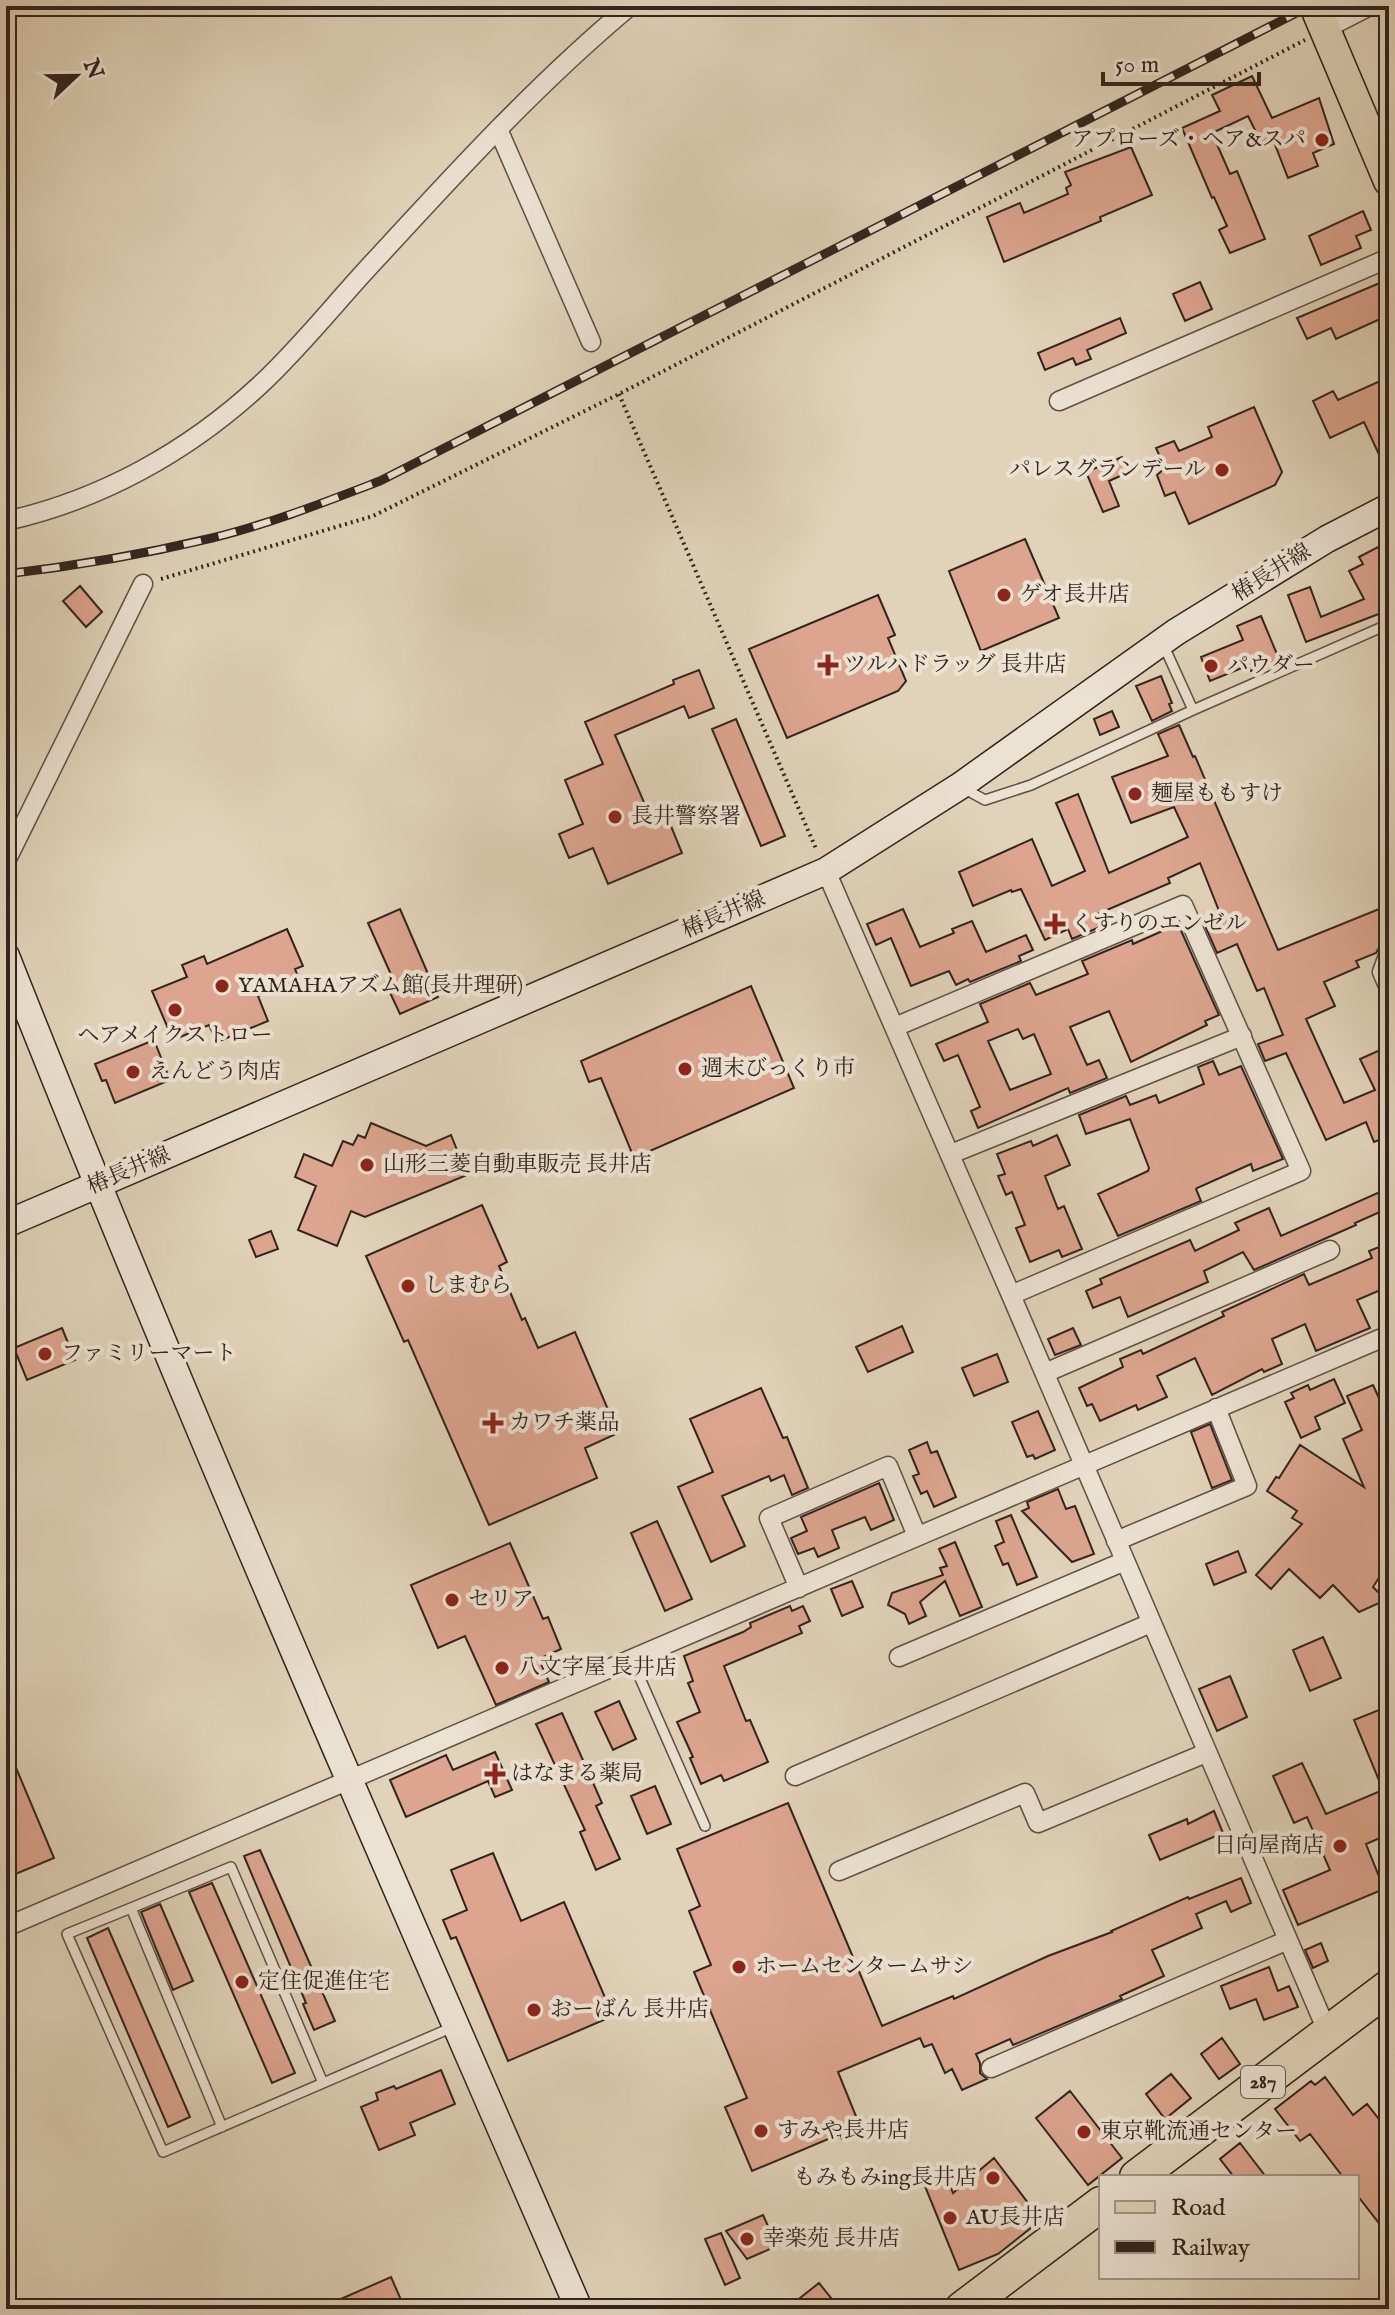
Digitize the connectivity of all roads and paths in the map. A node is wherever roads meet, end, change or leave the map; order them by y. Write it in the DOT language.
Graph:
graph roads {
  1 [pos="630,6"];
  2 [pos="1370,6"];
  3 [pos="1320,18"];
  4 [pos="498,129"];
  5 [pos="1388,177"];
  6 [pos="1389,258"];
  7 [pos="591,342"];
  8 [pos="619,394"];
  9 [pos="1059,401"];
  10 [pos="1389,507"];
  11 [pos="6,521"];
  12 [pos="143,584"];
  13 [pos="1389,624"];
  14 [pos="1162,642"];
  15 [pos="1193,710"];
  16 [pos="960,786"];
  17 [pos="6,861"];
  18 [pos="826,871"];
  19 [pos="1389,953"];
  20 [pos="6,956"];
  21 [pos="1389,988"];
  22 [pos="895,1027"];
  23 [pos="1242,1036"];
  24 [pos="951,1154"];
  25 [pos="97,1185"];
  26 [pos="6,1224"];
  27 [pos="1330,1250"];
  28 [pos="1011,1295"];
  29 [pos="1389,1335"];
  30 [pos="1045,1373"];
  31 [pos="1216,1408"];
  32 [pos="1083,1464"];
  33 [pos="917,1536"];
  34 [pos="1116,1541"];
  35 [pos="1125,1561"];
  36 [pos="799,1588"];
  37 [pos="1151,1623"];
  38 [pos="899,1657"];
  39 [pos="632,1660"];
  40 [pos="1206,1753"];
  41 [pos="795,1776"];
  42 [pos="350,1782"];
  43 [pos="705,1826"];
  44 [pos="839,1871"];
  45 [pos="131,1908"];
  46 [pos="6,1927"];
  47 [pos="1288,1940"];
  48 [pos="1389,1987"];
  49 [pos="456,2025"];
  50 [pos="1328,2033"];
  51 [pos="991,2068"];
  52 [pos="323,2083"];
  53 [pos="222,2127"];
  54 [pos="1140,2175"];
  55 [pos="1099,2206"];
  56 [pos="579,2309"];
  57 [pos="962,2309"];
  1 -- 4 [label="street"];
  2 -- 3 [label="street"];
  3 -- 5 [label="main road"];
  3 -- 8 [label="path"];
  4 -- 7 [label="street"];
  4 -- 11 [label="street"];
  6 -- 9 [label="street"];
  8 -- 12 [label="path"];
  8 -- 18 [label="path"];
  10 -- 14 [label="main road, 椿長井線"];
  12 -- 17 [label="street"];
  13 -- 15 [label="lane"];
  14 -- 15 [label="lane"];
  14 -- 16 [label="main road, 椿長井線"];
  15 -- 16 [label="lane"];
  16 -- 18 [label="main road, 椿長井線"];
  18 -- 22 [label="street"];
  18 -- 25 [label="main road, 椿長井線"];
  19 -- 21 [label="street"];
  20 -- 25 [label="main road"];
  22 -- 23 [label="street"];
  22 -- 24 [label="street"];
  23 -- 24 [label="street"];
  23 -- 28 [label="street"];
  24 -- 28 [label="street"];
  25 -- 26 [label="main road, 椿長井線"];
  25 -- 42 [label="main road"];
  27 -- 30 [label="street"];
  28 -- 30 [label="street"];
  29 -- 31 [label="street"];
  30 -- 32 [label="street"];
  31 -- 32 [label="street"];
  31 -- 34 [label="street"];
  32 -- 33 [label="street"];
  32 -- 34 [label="street"];
  33 -- 36 [label="street"];
  33 -- 36 [label="street"];
  34 -- 35 [label="street"];
  35 -- 37 [label="street"];
  35 -- 38 [label="street"];
  36 -- 39 [label="street"];
  37 -- 40 [label="street"];
  37 -- 41 [label="street"];
  39 -- 42 [label="street"];
  39 -- 43 [label="lane"];
  40 -- 44 [label="street"];
  40 -- 47 [label="street"];
  42 -- 46 [label="street"];
  42 -- 49 [label="main road"];
  45 -- 52 [label="lane"];
  45 -- 53 [label="lane"];
  45 -- 53 [label="lane"];
  47 -- 50 [label="street"];
  47 -- 51 [label="street"];
  48 -- 50 [label="highway, 287"];
  49 -- 52 [label="lane"];
  49 -- 56 [label="main road"];
  50 -- 54 [label="highway, 287"];
  52 -- 53 [label="lane"];
  55 -- 57 [label="highway"];
}
